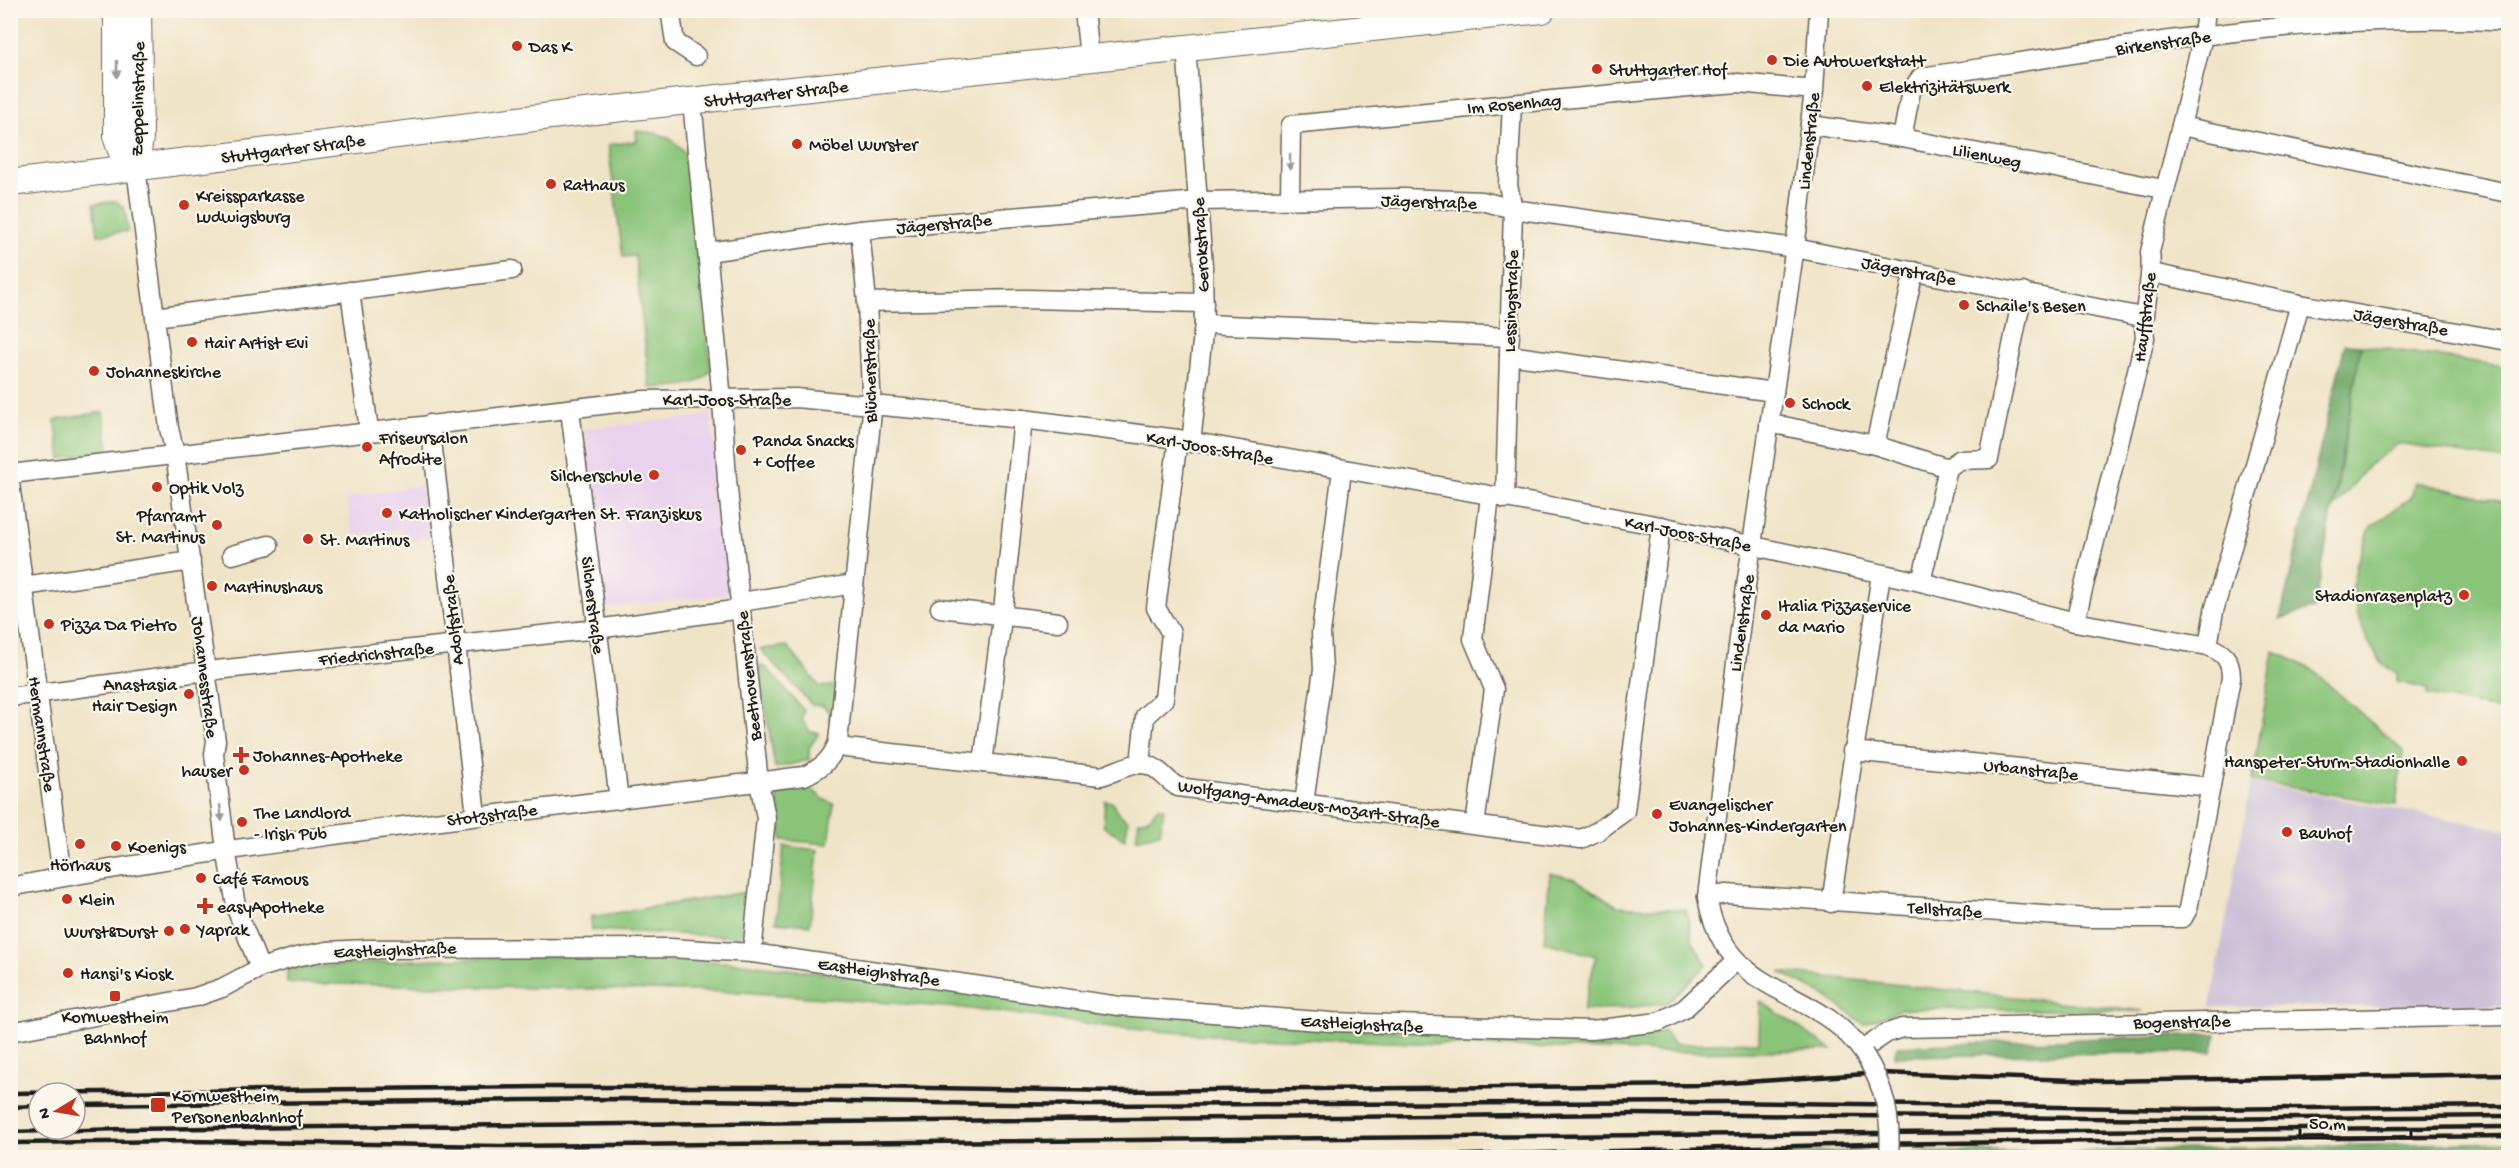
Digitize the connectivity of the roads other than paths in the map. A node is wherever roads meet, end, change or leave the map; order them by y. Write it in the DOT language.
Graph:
graph roads {
  1 [pos="117,10"];
  2 [pos="138,10"];
  3 [pos="1084,10"];
  4 [pos="1542,10"];
  5 [pos="1819,10"];
  6 [pos="2206,10"];
  7 [pos="671,16"];
  8 [pos="1436,16"];
  9 [pos="2508,22"];
  10 [pos="2203,36"];
  11 [pos="1186,47"];
  12 [pos="696,56"];
  13 [pos="1089,57"];
  14 [pos="1814,90"];
  15 [pos="692,102"];
  16 [pos="1512,104"];
  17 [pos="1810,125"];
  18 [pos="2181,126"];
  19 [pos="1902,138"];
  20 [pos="136,168"];
  21 [pos="10,183"];
  22 [pos="2163,189"];
  23 [pos="2508,193"];
  24 [pos="1290,200"];
  25 [pos="1198,201"];
  26 [pos="1513,209"];
  27 [pos="860,230"];
  28 [pos="1795,248"];
  29 [pos="708,252"];
  30 [pos="512,270"];
  31 [pos="1914,272"];
  32 [pos="2152,273"];
  33 [pos="350,291"];
  34 [pos="2024,292"];
  35 [pos="867,302"];
  36 [pos="1204,303"];
  37 [pos="2300,304"];
  38 [pos="155,317"];
  39 [pos="2142,317"];
  40 [pos="1204,324"];
  41 [pos="2508,341"];
  42 [pos="1509,346"];
  43 [pos="1774,392"];
  44 [pos="722,399"];
  45 [pos="872,406"];
  46 [pos="570,410"];
  47 [pos="1023,419"];
  48 [pos="1769,423"];
  49 [pos="430,424"];
  50 [pos="369,430"];
  51 [pos="1184,441"];
  52 [pos="1875,445"];
  53 [pos="175,454"];
  54 [pos="1948,468"];
  55 [pos="1342,470"];
  56 [pos="10,474"];
  57 [pos="10,483"];
  58 [pos="1498,497"];
  59 [pos="1661,526"];
  60 [pos="269,545"];
  61 [pos="1752,545"];
  62 [pos="232,555"];
  63 [pos="191,561"];
  64 [pos="1881,574"];
  65 [pos="1921,582"];
  66 [pos="854,584"];
  67 [pos="24,585"];
  68 [pos="741,606"];
  69 [pos="940,608"];
  70 [pos="1003,618"];
  71 [pos="1058,622"];
  72 [pos="2075,622"];
  73 [pos="597,629"];
  74 [pos="454,645"];
  75 [pos="2208,646"];
  76 [pos="207,671"];
  77 [pos="37,693"];
  78 [pos="10,696"];
  79 [pos="846,748"];
  80 [pos="1852,751"];
  81 [pos="983,763"];
  82 [pos="1140,764"];
  83 [pos="759,782"];
  84 [pos="2211,787"];
  85 [pos="619,800"];
  86 [pos="1304,803"];
  87 [pos="476,815"];
  88 [pos="1475,825"];
  89 [pos="226,850"];
  90 [pos="62,877"];
  91 [pos="10,886"];
  92 [pos="1707,897"];
  93 [pos="1831,903"];
  94 [pos="752,953"];
  95 [pos="1736,961"];
  96 [pos="260,968"];
  97 [pos="2508,1016"];
  98 [pos="10,1032"];
  99 [pos="1863,1052"];
  100 [pos="1889,1158"];
  1 -- 20 [label="main road, Zeppelinstraße, one-way"];
  2 -- 20 [label="main road, Zeppelinstraße"];
  3 -- 13 [label="street"];
  4 -- 8 [label="main road, Stuttgarter Straße"];
  5 -- 14 [label="street, Lindenstraße"];
  6 -- 10 [label="street, Hauffstraße"];
  7 -- 12 [label="street"];
  8 -- 11 [label="main road, Stuttgarter Straße"];
  9 -- 10 [label="street, Birkenstraße"];
  10 -- 18 [label="street, Hauffstraße"];
  10 -- 19 [label="street, Birkenstraße"];
  11 -- 13 [label="main road, Stuttgarter Straße"];
  11 -- 25 [label="street, Gerokstraße"];
  13 -- 15 [label="main road, Stuttgarter Straße"];
  14 -- 16 [label="street, Im Rosenhag"];
  14 -- 17 [label="street, Lindenstraße"];
  15 -- 20 [label="main road, Stuttgarter Straße"];
  15 -- 29 [label="street, Beethovenstraße"];
  16 -- 24 [label="street, Im Rosenhag, one-way"];
  16 -- 26 [label="street, Lessingstraße"];
  17 -- 19 [label="street, Lilienweg"];
  17 -- 28 [label="street, Lindenstraße"];
  18 -- 22 [label="street, Hauffstraße"];
  18 -- 23 [label="street"];
  19 -- 22 [label="street, Lilienweg"];
  20 -- 21 [label="main road, Stuttgarter Straße"];
  20 -- 38 [label="street, Johannesstraße"];
  22 -- 32 [label="street, Hauffstraße"];
  24 -- 25 [label="street, Jägerstraße"];
  24 -- 26 [label="street, Jägerstraße"];
  25 -- 27 [label="street, Jägerstraße"];
  25 -- 36 [label="street, Gerokstraße"];
  26 -- 28 [label="street, Jägerstraße"];
  26 -- 42 [label="street, Lessingstraße"];
  27 -- 29 [label="street, Jägerstraße"];
  27 -- 35 [label="street, Blücherstraße"];
  28 -- 31 [label="street, Jägerstraße"];
  28 -- 43 [label="street, Lindenstraße"];
  29 -- 44 [label="street, Beethovenstraße"];
  30 -- 33 [label="street"];
  31 -- 34 [label="street, Jägerstraße"];
  31 -- 52 [label="street"];
  32 -- 37 [label="street, Jägerstraße"];
  32 -- 39 [label="street, Hauffstraße"];
  33 -- 38 [label="street"];
  33 -- 50 [label="street"];
  34 -- 39 [label="street, Jägerstraße"];
  34 -- 54 [label="street"];
  35 -- 36 [label="street"];
  35 -- 45 [label="street, Blücherstraße"];
  36 -- 40 [label="street, Gerokstraße"];
  37 -- 41 [label="street, Jägerstraße"];
  37 -- 75 [label="street"];
  38 -- 53 [label="street, Johannesstraße"];
  39 -- 72 [label="street, Hauffstraße"];
  40 -- 42 [label="street"];
  40 -- 51 [label="street, Gerokstraße"];
  42 -- 43 [label="street"];
  42 -- 58 [label="street, Lessingstraße"];
  43 -- 48 [label="street, Lindenstraße"];
  44 -- 45 [label="street, Karl-Joos-Straße"];
  44 -- 46 [label="street, Karl-Joos-Straße"];
  44 -- 68 [label="street, Beethovenstraße"];
  45 -- 47 [label="street, Karl-Joos-Straße"];
  45 -- 66 [label="street, Blücherstraße"];
  46 -- 49 [label="street, Karl-Joos-Straße"];
  46 -- 73 [label="street, Silcherstraße"];
  47 -- 51 [label="street, Karl-Joos-Straße"];
  47 -- 70 [label="street"];
  48 -- 52 [label="street"];
  48 -- 61 [label="street, Lindenstraße"];
  49 -- 50 [label="street, Karl-Joos-Straße"];
  49 -- 74 [label="street, Adolfstraße"];
  50 -- 53 [label="street, Karl-Joos-Straße"];
  51 -- 55 [label="street, Karl-Joos-Straße"];
  51 -- 82 [label="street, Gerokstraße"];
  52 -- 54 [label="street"];
  53 -- 56 [label="street, Karl-Joos-Straße"];
  53 -- 63 [label="street, Johannesstraße"];
  54 -- 65 [label="street"];
  55 -- 58 [label="street, Karl-Joos-Straße"];
  55 -- 86 [label="street"];
  57 -- 67 [label="street, Hermannstraße"];
  58 -- 59 [label="street, Karl-Joos-Straße"];
  58 -- 88 [label="street, Lessingstraße"];
  59 -- 61 [label="street, Karl-Joos-Straße"];
  59 -- 88 [label="street, Wolfgang-Amadeus-Mozart-Straße"];
  60 -- 62 [label="street"];
  61 -- 64 [label="street, Karl-Joos-Straße"];
  61 -- 92 [label="street, Lindenstraße"];
  63 -- 67 [label="street"];
  63 -- 76 [label="street, Johannesstraße"];
  64 -- 65 [label="street, Karl-Joos-Straße"];
  64 -- 80 [label="street"];
  65 -- 72 [label="street, Karl-Joos-Straße"];
  66 -- 68 [label="street, Friedrichstraße"];
  66 -- 83 [label="street, Blücherstraße"];
  67 -- 77 [label="street, Hermannstraße"];
  68 -- 73 [label="street, Friedrichstraße"];
  68 -- 83 [label="street, Beethovenstraße"];
  69 -- 70 [label="street"];
  70 -- 71 [label="street"];
  70 -- 81 [label="street"];
  72 -- 75 [label="street, Karl-Joos-Straße"];
  73 -- 74 [label="street, Friedrichstraße"];
  73 -- 85 [label="street, Silcherstraße"];
  74 -- 76 [label="street, Friedrichstraße"];
  74 -- 87 [label="street, Adolfstraße"];
  75 -- 84 [label="street, Karl-Joos-Straße"];
  76 -- 77 [label="street, Friedrichstraße"];
  76 -- 89 [label="street, Johannesstraße, one-way"];
  77 -- 78 [label="street, Friedrichstraße"];
  77 -- 90 [label="street, Hermannstraße"];
  79 -- 81 [label="street"];
  80 -- 84 [label="street, Urbanstraße"];
  80 -- 93 [label="street"];
  81 -- 82 [label="street"];
  82 -- 86 [label="street, Wolfgang-Amadeus-Mozart-Straße"];
  83 -- 85 [label="street, Stotzstraße"];
  83 -- 94 [label="street, Beethovenstraße"];
  84 -- 93 [label="street, Tellstraße"];
  85 -- 87 [label="street, Stotzstraße"];
  86 -- 88 [label="street, Wolfgang-Amadeus-Mozart-Straße"];
  87 -- 89 [label="street, Stotzstraße"];
  89 -- 90 [label="street, Stotzstraße"];
  89 -- 96 [label="street, Johannesstraße"];
  90 -- 91 [label="street, Stotzstraße"];
  92 -- 93 [label="street, Tellstraße"];
  92 -- 95 [label="street, Lindenstraße"];
  94 -- 95 [label="street, Eastleighstraße"];
  94 -- 96 [label="street, Eastleighstraße"];
  95 -- 99 [label="street, Lindenstraße"];
  96 -- 98 [label="street, Eastleighstraße"];
  97 -- 99 [label="street, Bogenstraße"];
  99 -- 100 [label="street, Lindenstraße, bridge"];
}
